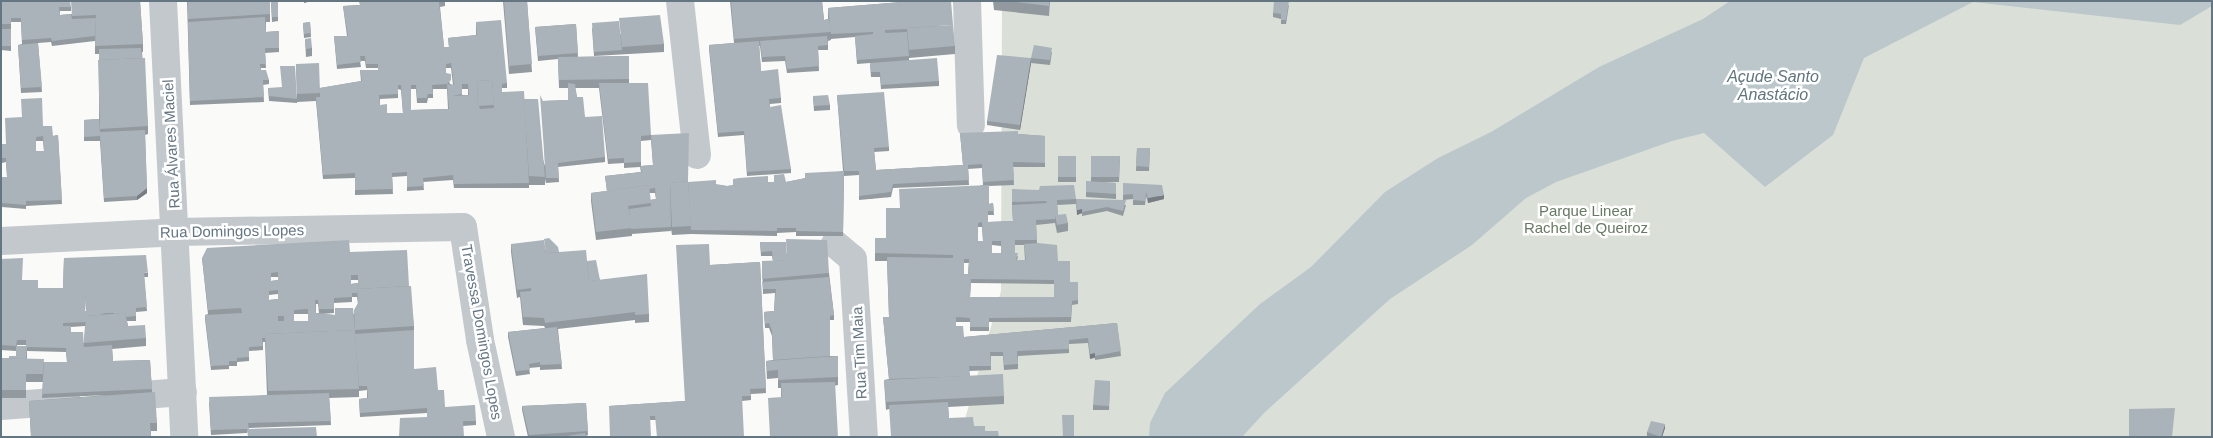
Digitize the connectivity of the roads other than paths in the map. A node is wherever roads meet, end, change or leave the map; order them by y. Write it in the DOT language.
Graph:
graph roads {
  1 [pos="163,1"];
  2 [pos="680,1"];
  3 [pos="967,1"];
  4 [pos="971,125"];
  5 [pos="697,154"];
  6 [pos="463,227"];
  7 [pos="176,232"];
  8 [pos="1,241"];
  9 [pos="835,244"];
  10 [pos="182,392"];
  11 [pos="1,406"];
  12 [pos="184,437"];
  13 [pos="501,437"];
  14 [pos="864,437"];
  1 -- 7 [label="street, Rua Álvares Maciel"];
  2 -- 5 [label="street"];
  3 -- 4 [label="street"];
  6 -- 7 [label="street, Rua Domingos Lopes"];
  6 -- 13 [label="street, Travessa Domingos Lopes"];
  7 -- 8 [label="street, Rua Domingos Lopes"];
  7 -- 10 [label="street, Rua Álvares Maciel"];
  9 -- 14 [label="street, Rua Tim Maia"];
  10 -- 11 [label="street"];
  10 -- 12 [label="street, Rua Álvares Maciel"];
}
